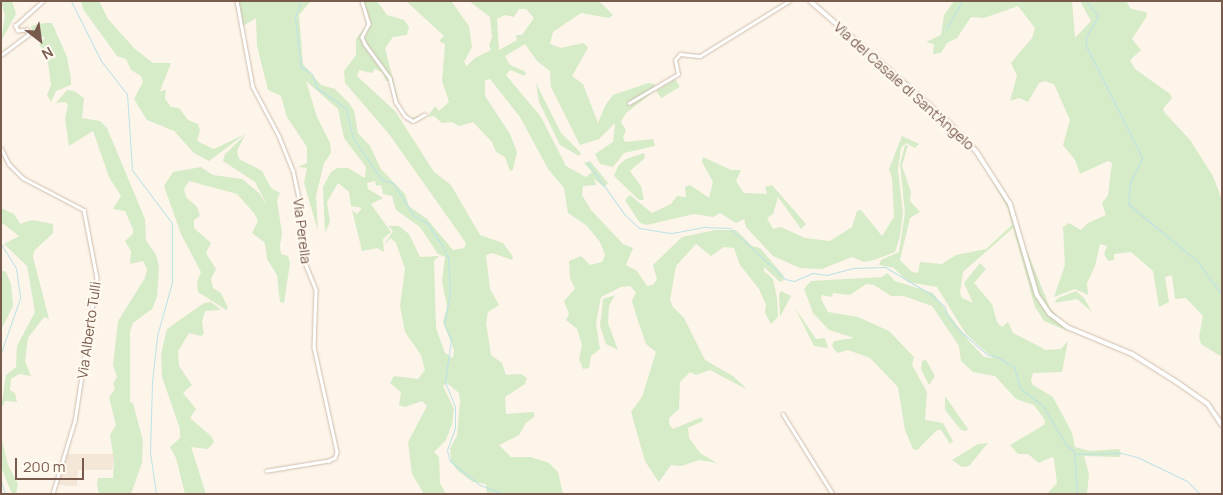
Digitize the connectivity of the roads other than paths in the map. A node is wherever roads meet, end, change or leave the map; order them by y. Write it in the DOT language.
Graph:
graph roads {
  1 [pos="43,1"];
  2 [pos="237,1"];
  3 [pos="362,1"];
  4 [pos="789,1"];
  5 [pos="810,1"];
  6 [pos="1,55"];
  7 [pos="629,103"];
  8 [pos="424,115"];
  9 [pos="1,148"];
  10 [pos="783,414"];
  11 [pos="1222,425"];
  12 [pos="268,471"];
  13 [pos="53,494"];
  14 [pos="833,494"];
  1 -- 6 [label="street"];
  2 -- 12 [label="street, Via Perella"];
  3 -- 8 [label="street"];
  4 -- 7 [label="street"];
  5 -- 11 [label="main road, Via del Casale di Sant'Angelo"];
  9 -- 13 [label="street, Via Alberto Tulli"];
  10 -- 14 [label="street"];
}
